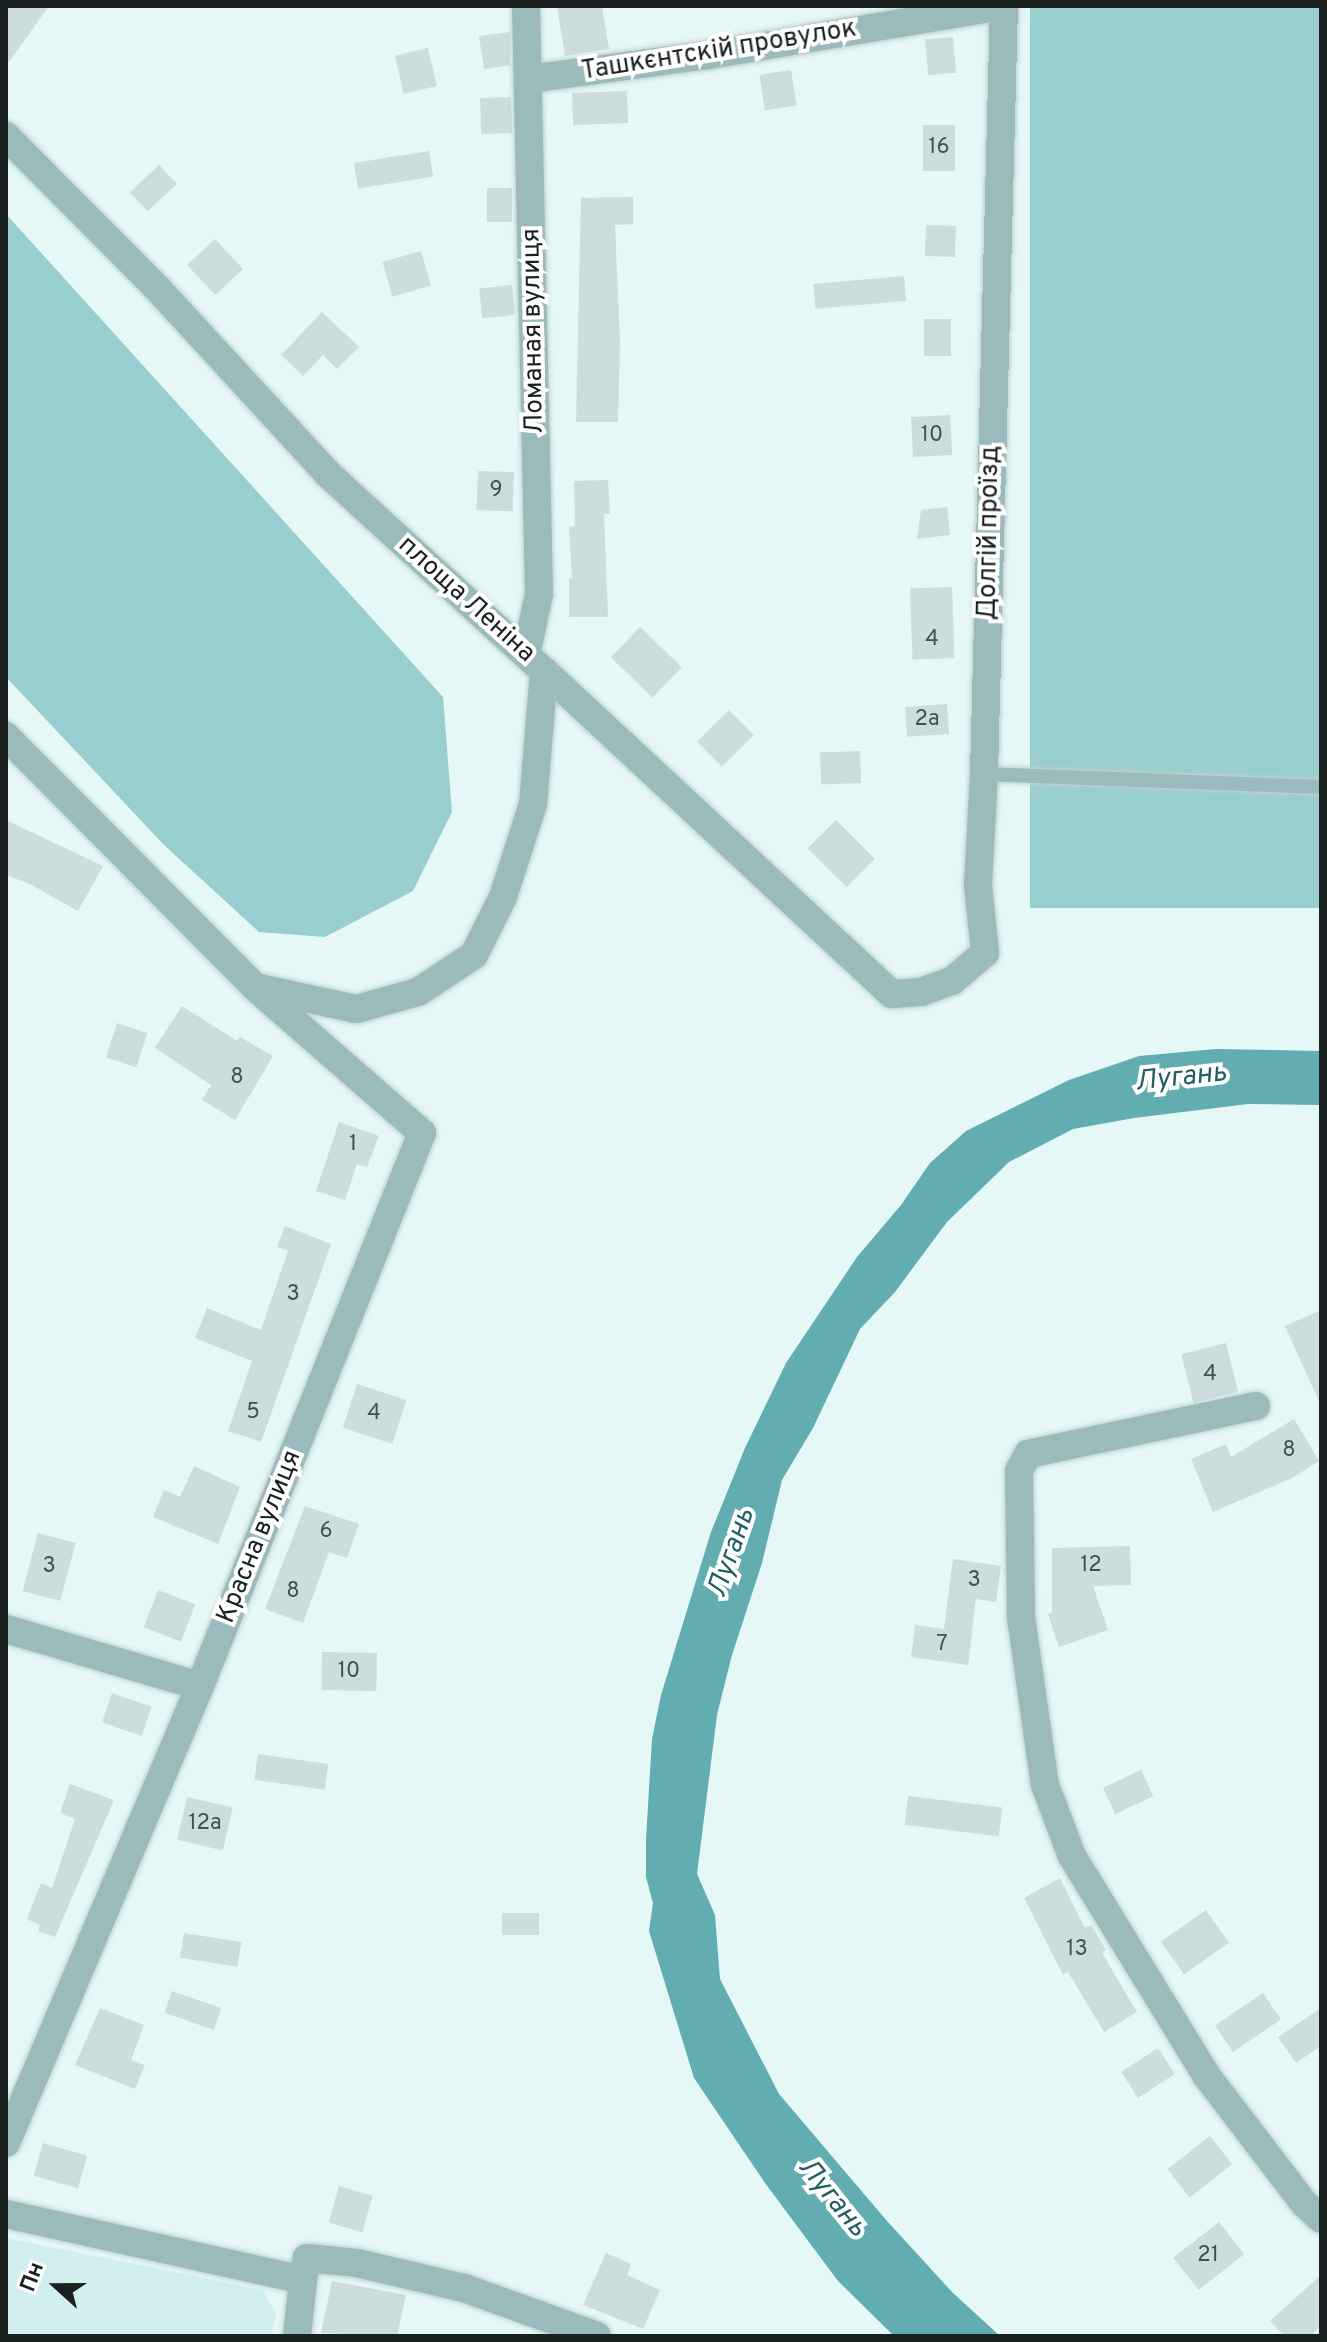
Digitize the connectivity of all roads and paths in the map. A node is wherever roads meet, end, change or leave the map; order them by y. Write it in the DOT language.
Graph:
graph roads {
  1 [pos="526,6"];
  2 [pos="1004,6"];
  3 [pos="529,79"];
  4 [pos="6,136"];
  5 [pos="535,663"];
  6 [pos="6,736"];
  7 [pos="984,774"];
  8 [pos="1321,787"];
  9 [pos="255,987"];
  10 [pos="1256,1406"];
  11 [pos="6,1629"];
  12 [pos="200,1686"];
  13 [pos="6,2143"];
  14 [pos="6,2214"];
  15 [pos="1321,2219"];
  16 [pos="303,2280"];
  17 [pos="297,2336"];
  18 [pos="597,2336"];
  1 -- 3 [label="street, Ломаная вулиця"];
  2 -- 3 [label="street, Ташкєнтскій провулок"];
  2 -- 7 [label="street, Долгій проїзд"];
  3 -- 5 [label="street, Ломаная вулиця"];
  4 -- 5 [label="street, площа Леніна"];
  5 -- 7 [label="street, Долгій проїзд"];
  5 -- 9 [label="street, площа Леніна"];
  6 -- 9 [label="street"];
  7 -- 8 [label="lane"];
  9 -- 12 [label="street, Красна вулиця"];
  10 -- 15 [label="street"];
  11 -- 12 [label="street"];
  12 -- 13 [label="street, Красна вулиця"];
  14 -- 16 [label="street"];
  16 -- 17 [label="street"];
  16 -- 18 [label="street"];
}
